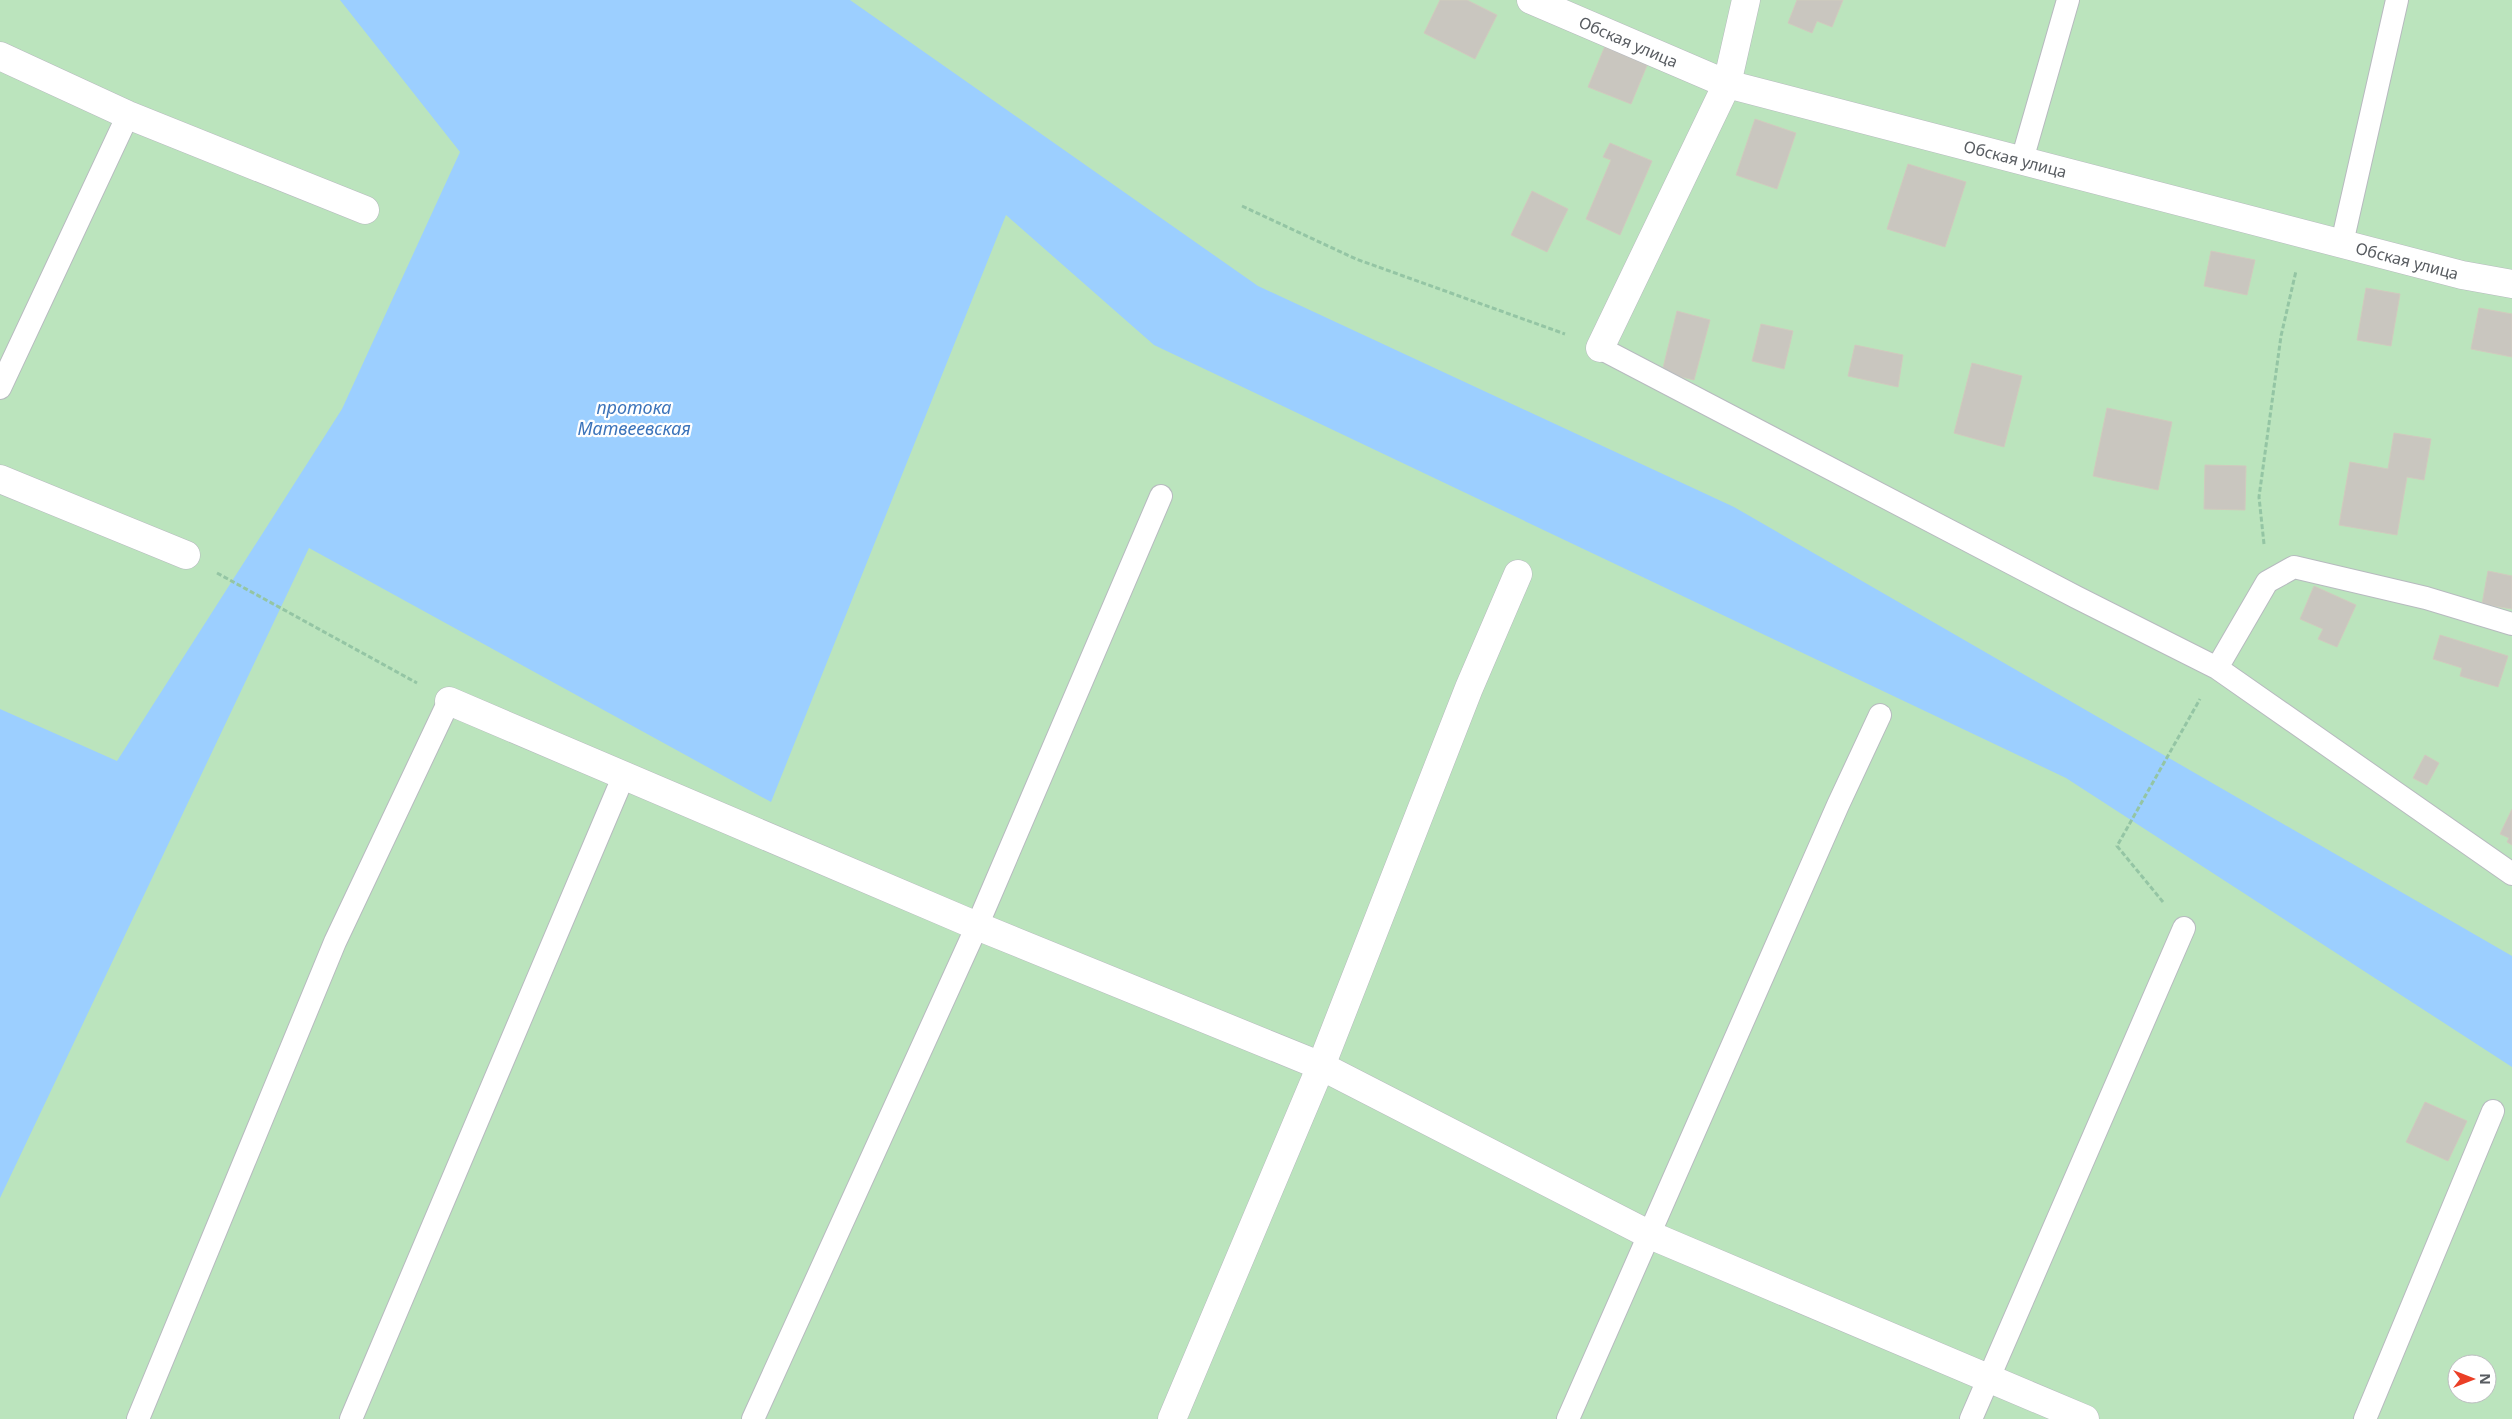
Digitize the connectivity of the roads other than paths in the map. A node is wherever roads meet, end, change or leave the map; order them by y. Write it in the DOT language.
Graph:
graph roads {
  1 [pos="1530,0"];
  2 [pos="1746,0"];
  3 [pos="2068,0"];
  4 [pos="2397,0"];
  5 [pos="0,56"];
  6 [pos="1728,84"];
  7 [pos="128,115"];
  8 [pos="2022,160"];
  9 [pos="365,210"];
  10 [pos="2342,244"];
  11 [pos="2512,284"];
  12 [pos="1600,348"];
  13 [pos="0,388"];
  14 [pos="0,479"];
  15 [pos="1161,496"];
  16 [pos="186,555"];
  17 [pos="1518,574"];
  18 [pos="2512,624"];
  19 [pos="2217,668"];
  20 [pos="449,700"];
  21 [pos="1880,715"];
  22 [pos="624,775"];
  23 [pos="2512,874"];
  24 [pos="977,926"];
  25 [pos="2184,928"];
  26 [pos="1321,1066"];
  27 [pos="2493,1111"];
  28 [pos="1650,1235"];
  29 [pos="1990,1379"];
  30 [pos="138,1419"];
  31 [pos="351,1419"];
  32 [pos="753,1419"];
  33 [pos="1172,1419"];
  34 [pos="1568,1419"];
  35 [pos="1971,1419"];
  36 [pos="2085,1419"];
  37 [pos="2364,1419"];
  1 -- 6 [label="street, Обская улица"];
  2 -- 6 [label="street"];
  3 -- 8 [label="lane"];
  4 -- 10 [label="lane"];
  5 -- 7 [label="street"];
  6 -- 8 [label="street, Обская улица"];
  6 -- 12 [label="street"];
  7 -- 9 [label="street"];
  7 -- 13 [label="lane"];
  8 -- 10 [label="street, Обская улица"];
  10 -- 11 [label="street, Обская улица"];
  12 -- 19 [label="lane"];
  14 -- 16 [label="street"];
  15 -- 24 [label="lane"];
  17 -- 26 [label="street"];
  18 -- 19 [label="lane"];
  19 -- 23 [label="lane"];
  20 -- 22 [label="street"];
  20 -- 30 [label="lane"];
  21 -- 28 [label="lane"];
  22 -- 24 [label="street"];
  22 -- 31 [label="lane"];
  24 -- 26 [label="street"];
  24 -- 32 [label="lane"];
  25 -- 29 [label="lane"];
  26 -- 28 [label="street"];
  26 -- 33 [label="street"];
  27 -- 37 [label="lane"];
  28 -- 29 [label="street"];
  28 -- 34 [label="lane"];
  29 -- 35 [label="lane"];
  29 -- 36 [label="street"];
}
